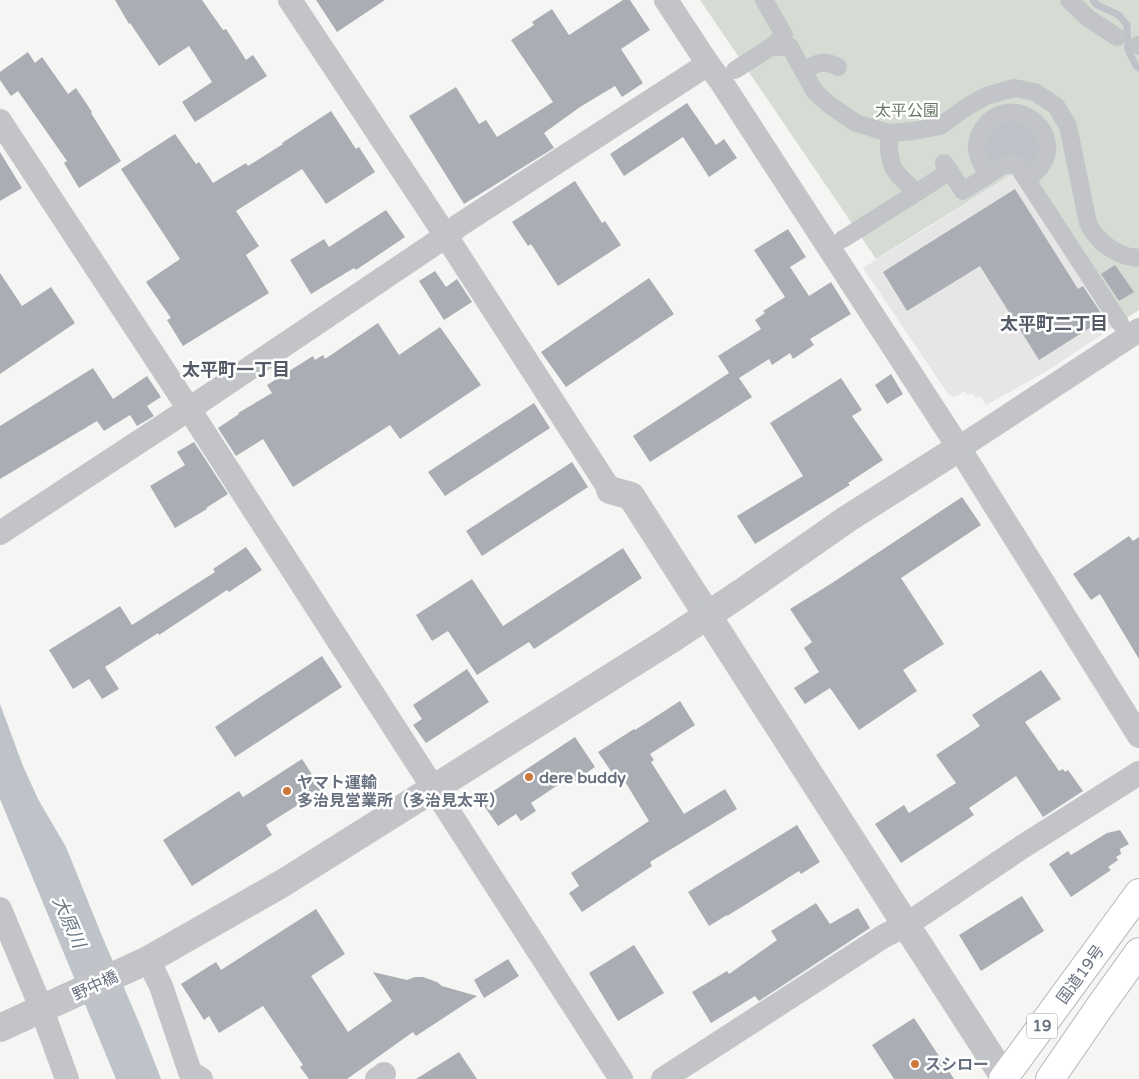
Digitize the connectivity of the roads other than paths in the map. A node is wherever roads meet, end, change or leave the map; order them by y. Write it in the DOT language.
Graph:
graph roads {
  1 [pos="290,0"];
  2 [pos="666,0"];
  3 [pos="764,0"];
  4 [pos="1069,0"];
  5 [pos="1117,37"];
  6 [pos="771,47"];
  7 [pos="708,64"];
  8 [pos="838,67"];
  9 [pos="735,70"];
  10 [pos="804,71"];
  11 [pos="0,121"];
  12 [pos="889,133"];
  13 [pos="985,170"];
  14 [pos="1033,175"];
  15 [pos="916,193"];
  16 [pos="1092,232"];
  17 [pos="446,236"];
  18 [pos="843,240"];
  19 [pos="1071,247"];
  20 [pos="1139,258"];
  21 [pos="1129,326"];
  22 [pos="189,409"];
  23 [pos="959,448"];
  24 [pos="610,490"];
  25 [pos="0,533"];
  26 [pos="707,616"];
  27 [pos="1139,736"];
  28 [pos="1139,773"];
  29 [pos="434,788"];
  30 [pos="1139,894"];
  31 [pos="0,909"];
  32 [pos="906,925"];
  33 [pos="1139,952"];
  34 [pos="143,962"];
  35 [pos="47,1007"];
  36 [pos="0,1028"];
  37 [pos="1003,1078"];
  38 [pos="68,1079"];
  39 [pos="201,1079"];
  40 [pos="621,1079"];
  41 [pos="662,1079"];
  42 [pos="1050,1079"];
  1 -- 17 [label="street"];
  2 -- 7 [label="street"];
  3 -- 6 [label="street"];
  4 -- 5 [label="street"];
  6 -- 9 [label="street"];
  6 -- 10 [label="street"];
  7 -- 17 [label="street"];
  7 -- 23 [label="street"];
  8 -- 10 [label="street"];
  10 -- 12 [label="street"];
  11 -- 22 [label="street"];
  12 -- 15 [label="street"];
  12 -- 16 [label="street"];
  13 -- 14 [label="street"];
  15 -- 18 [label="street"];
  15 -- 19 [label="street"];
  16 -- 19 [label="street"];
  16 -- 20 [label="street"];
  17 -- 22 [label="street"];
  17 -- 24 [label="street"];
  19 -- 21 [label="street"];
  21 -- 23 [label="street"];
  22 -- 25 [label="street"];
  22 -- 29 [label="street"];
  23 -- 26 [label="street, 野中橋"];
  23 -- 27 [label="street"];
  24 -- 26 [label="street"];
  26 -- 29 [label="street, 野中橋"];
  26 -- 32 [label="street"];
  28 -- 32 [label="street"];
  29 -- 34 [label="street, 野中橋"];
  29 -- 40 [label="street"];
  30 -- 37 [label="highway, 国道19号 / 19"];
  31 -- 35 [label="street"];
  32 -- 37 [label="street"];
  32 -- 41 [label="street"];
  33 -- 42 [label="highway, 19"];
  34 -- 35 [label="street, 野中橋"];
  34 -- 39 [label="street"];
  35 -- 36 [label="street, 野中橋"];
  35 -- 38 [label="street"];
}
